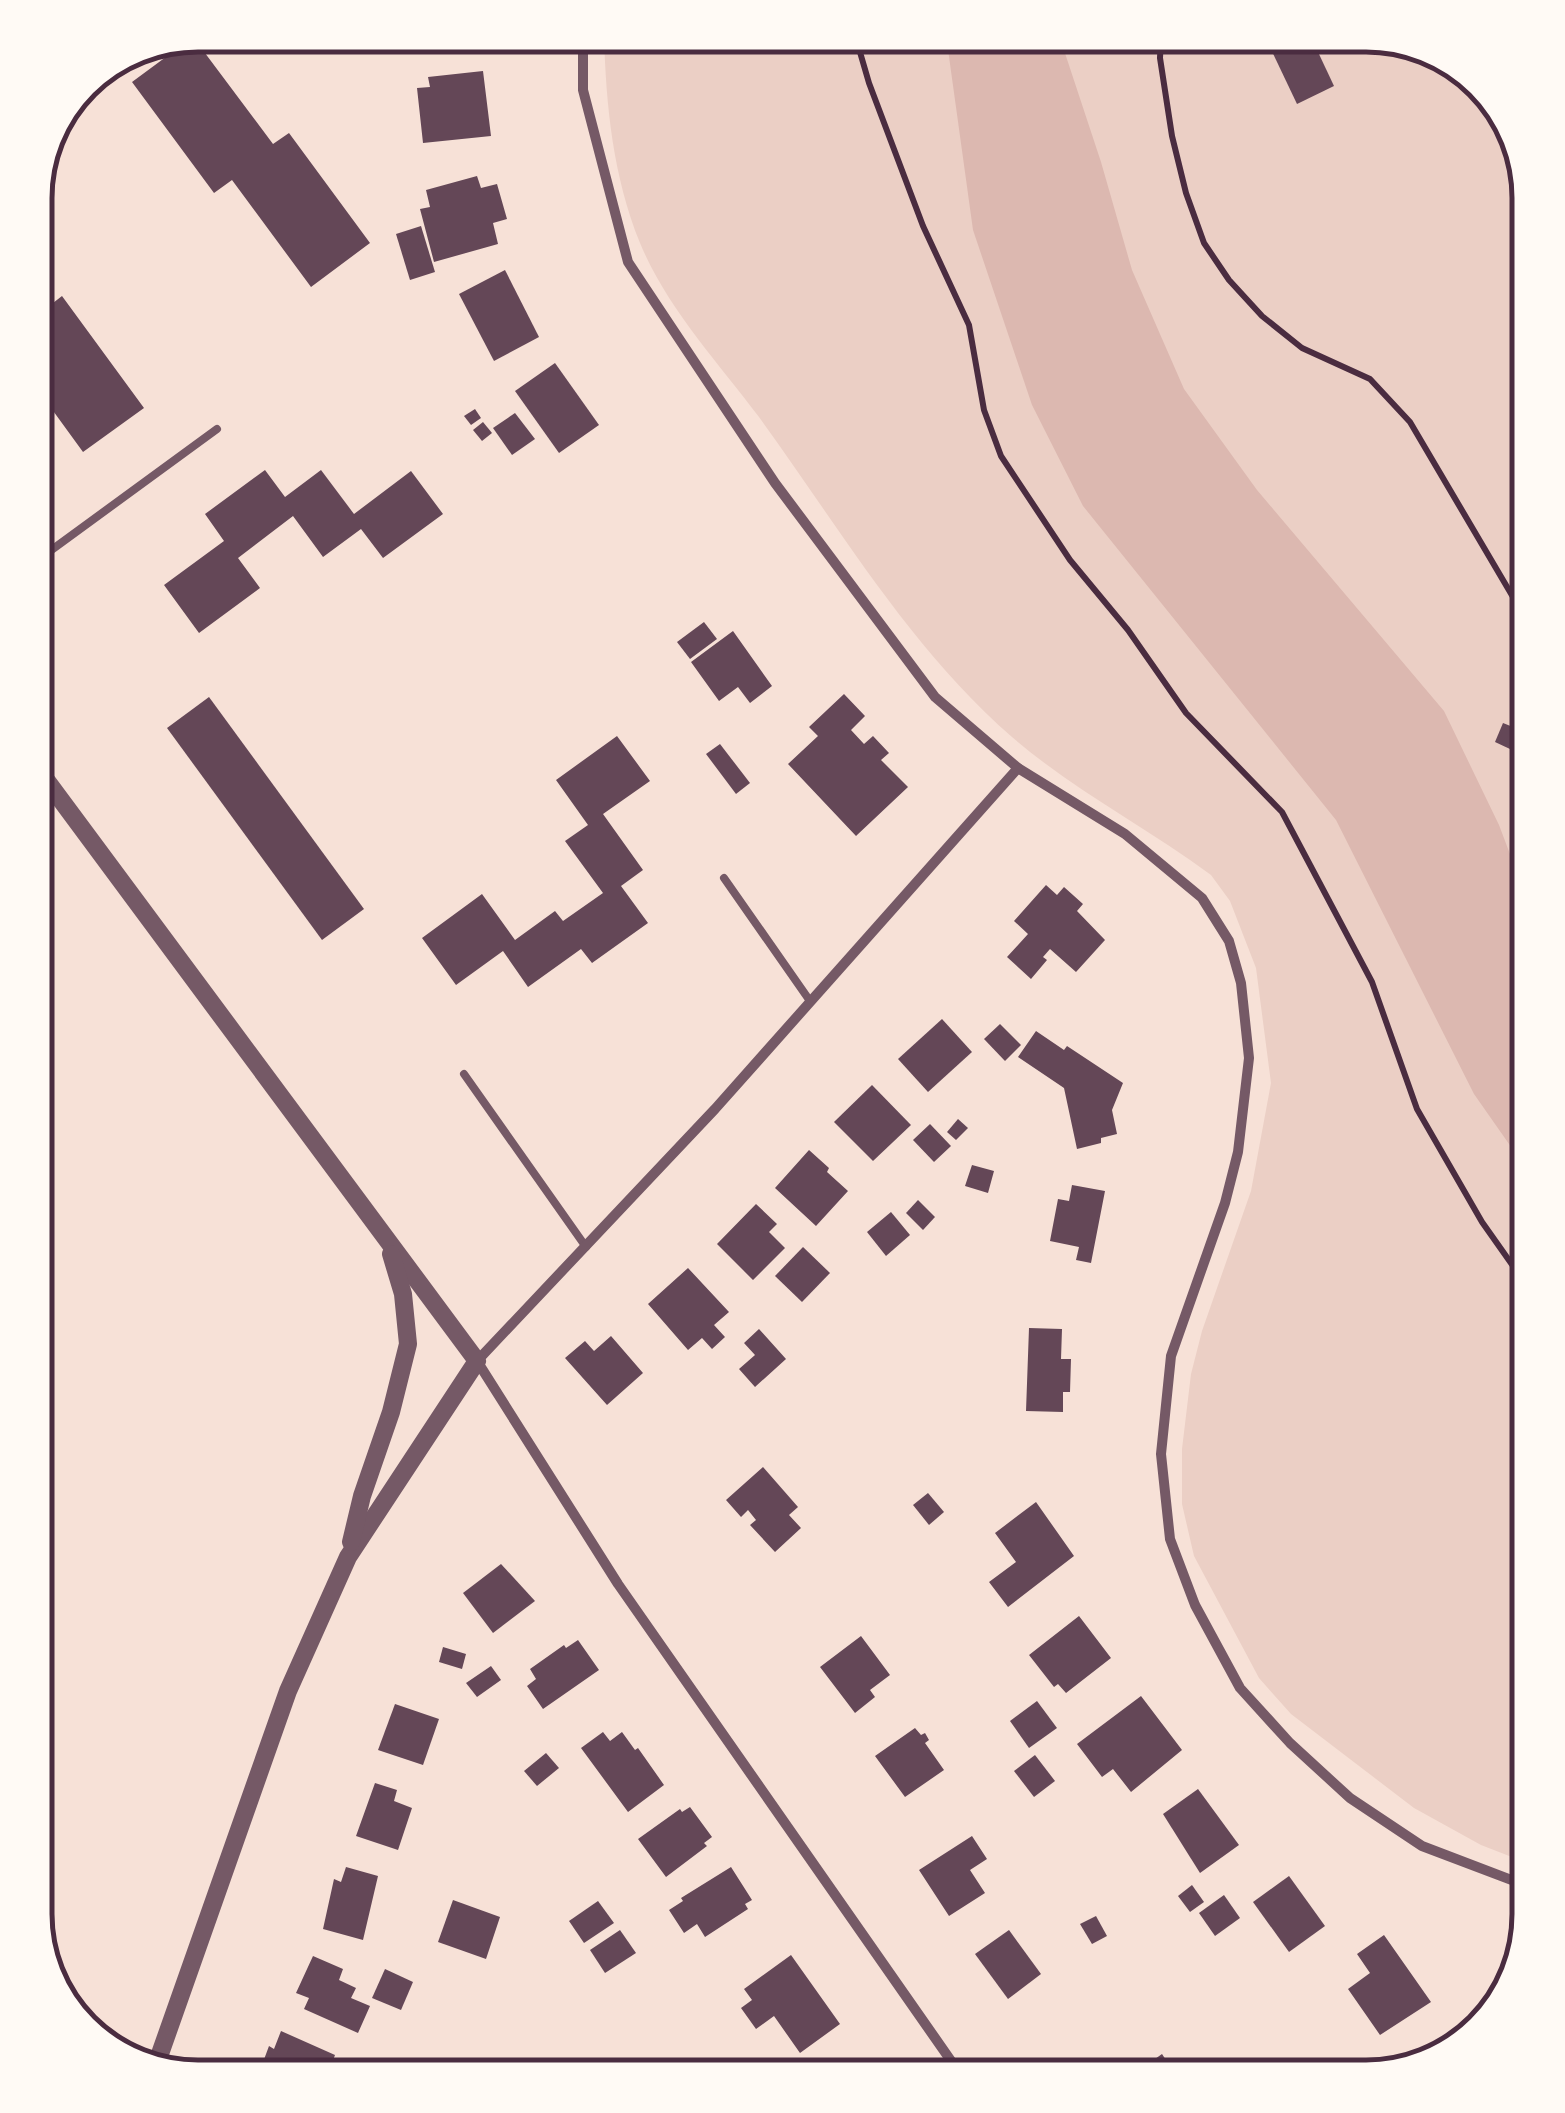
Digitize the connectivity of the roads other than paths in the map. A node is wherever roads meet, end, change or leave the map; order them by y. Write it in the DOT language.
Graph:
graph roads {
  1 [pos="583,52"];
  2 [pos="218,428"];
  3 [pos="53,549"];
  4 [pos="1018,768"];
  5 [pos="53,789"];
  6 [pos="724,878"];
  7 [pos="810,1002"];
  8 [pos="464,1074"];
  9 [pos="388,1241"];
  10 [pos="586,1246"];
  11 [pos="478,1361"];
  12 [pos="348,1557"];
  13 [pos="1512,1880"];
  14 [pos="160,2055"];
  15 [pos="950,2060"];
  1 -- 4 [label="street"];
  2 -- 3 [label="lane"];
  4 -- 7 [label="street"];
  4 -- 13 [label="street"];
  5 -- 9 [label="street"];
  6 -- 7 [label="lane"];
  7 -- 10 [label="street"];
  8 -- 10 [label="lane"];
  9 -- 11 [label="street"];
  9 -- 12 [label="street"];
  10 -- 11 [label="street"];
  11 -- 12 [label="street"];
  11 -- 15 [label="street"];
  12 -- 14 [label="street"];
}
